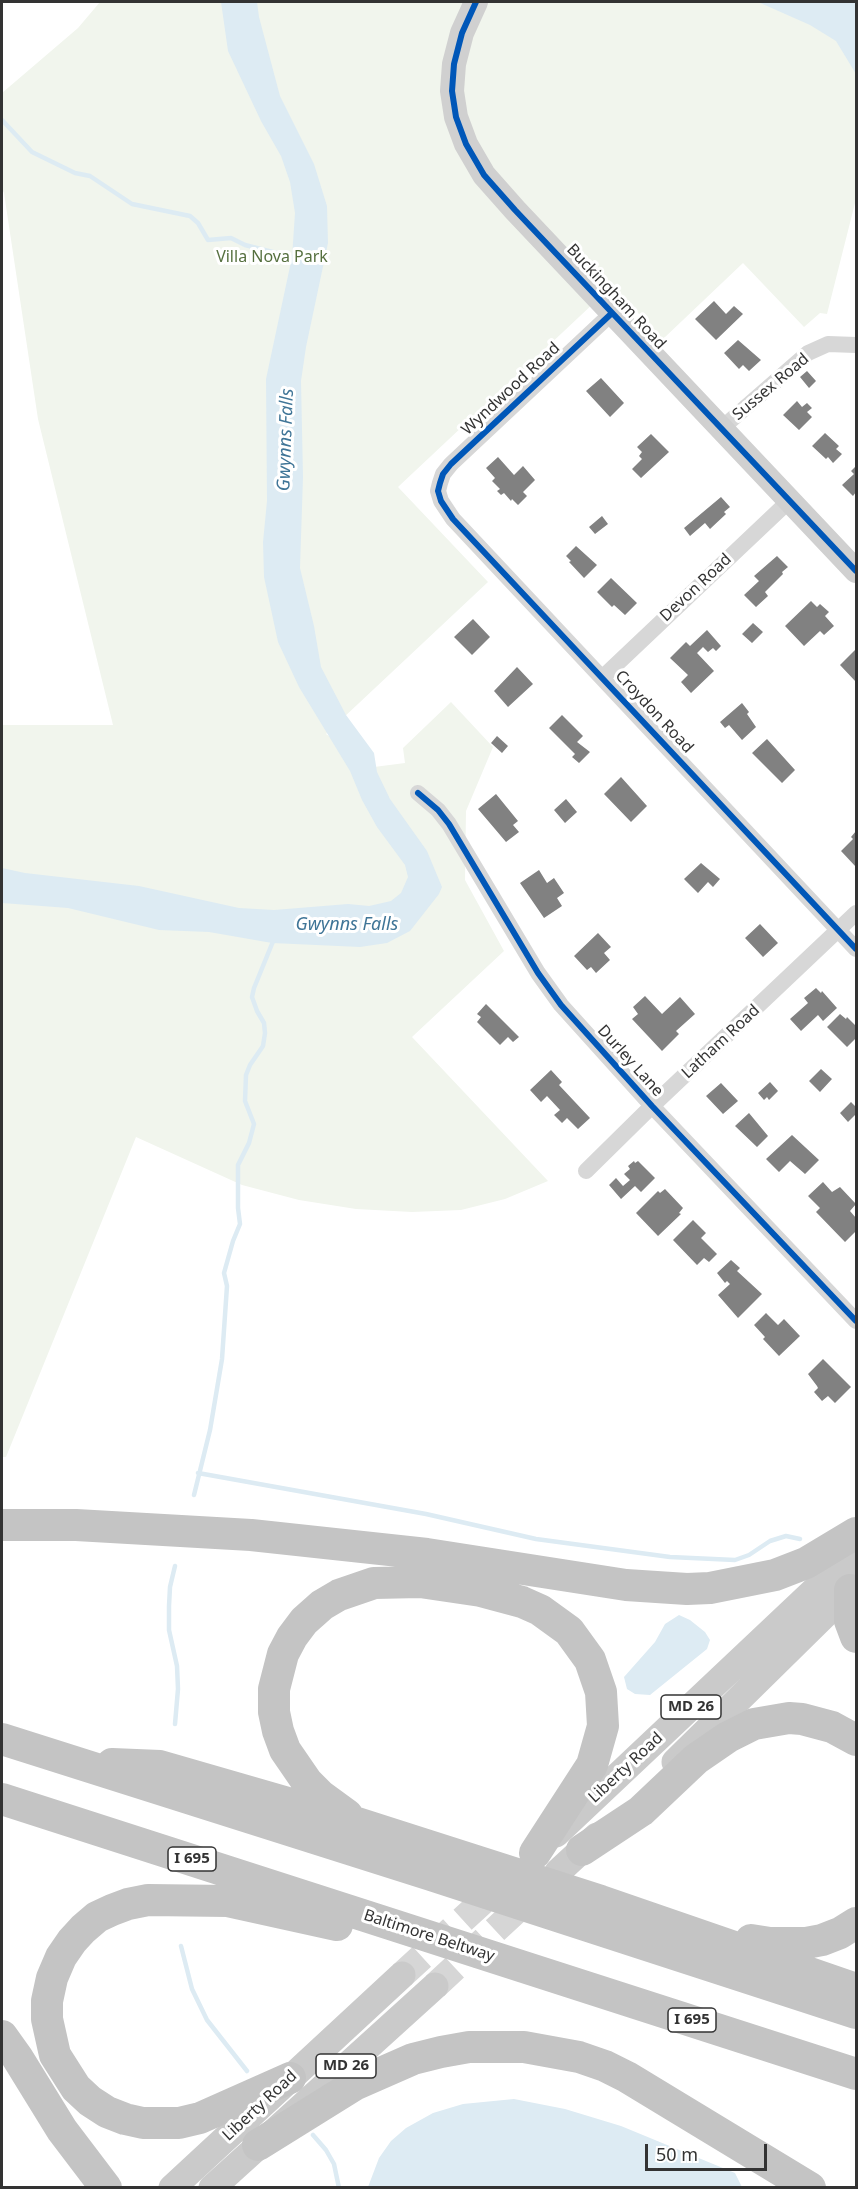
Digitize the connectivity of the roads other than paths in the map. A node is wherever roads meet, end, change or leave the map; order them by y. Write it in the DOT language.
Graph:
graph roads {
  1 [pos="476,2"];
  2 [pos="612,313"];
  3 [pos="856,345"];
  4 [pos="722,428"];
  5 [pos="438,491"];
  6 [pos="790,500"];
  7 [pos="856,570"];
  8 [pos="603,676"];
  9 [pos="418,793"];
  10 [pos="856,913"];
  11 [pos="838,930"];
  12 [pos="856,949"];
  13 [pos="652,1106"];
  14 [pos="586,1172"];
  15 [pos="856,1321"];
  16 [pos="2,1525"];
  17 [pos="856,1533"];
  18 [pos="856,1551"];
  19 [pos="853,1587"];
  20 [pos="856,1637"];
  21 [pos="2,1739"];
  22 [pos="856,1740"];
  23 [pos="72,1762"];
  24 [pos="2,1798"];
  25 [pos="354,1822"];
  26 [pos="582,1850"];
  27 [pos="540,1862"];
  28 [pos="856,1923"];
  29 [pos="376,1927"];
  30 [pos="676,1927"];
  31 [pos="402,1975"];
  32 [pos="435,1986"];
  33 [pos="856,1989"];
  34 [pos="856,2013"];
  35 [pos="2,2036"];
  36 [pos="856,2074"];
  37 [pos="290,2078"];
  38 [pos="62,2130"];
  39 [pos="258,2145"];
  40 [pos="87,2187"];
  41 [pos="106,2187"];
  42 [pos="172,2187"];
  43 [pos="212,2187"];
  44 [pos="810,2187"];
  1 -- 2 [label="street, Buckingham Road"];
  2 -- 4 [label="street, Buckingham Road"];
  2 -- 5 [label="street, Wyndwood Road"];
  3 -- 4 [label="street, Sussex Road"];
  4 -- 6 [label="street, Buckingham Road"];
  5 -- 8 [label="street, Croydon Road"];
  6 -- 7 [label="street, Buckingham Road"];
  6 -- 8 [label="street, Devon Road"];
  8 -- 11 [label="street, Croydon Road"];
  9 -- 13 [label="street, Durley Lane"];
  10 -- 11 [label="street, Latham Road"];
  11 -- 12 [label="street, Croydon Road"];
  11 -- 13 [label="street, Latham Road"];
  13 -- 14 [label="street, Latham Road"];
  13 -- 15 [label="street, Durley Lane"];
  16 -- 17 [label="highway"];
  18 -- 27 [label="main road, Liberty Road / MD 26"];
  19 -- 20 [label="highway"];
  19 -- 26 [label="main road, Liberty Road / MD 26"];
  21 -- 23 [label="highway"];
  22 -- 26 [label="highway"];
  23 -- 25 [label="highway"];
  23 -- 34 [label="highway"];
  24 -- 29 [label="highway, Baltimore Beltway / I 695"];
  25 -- 27 [label="highway"];
  25 -- 30 [label="highway"];
  26 -- 27 [label="main road, Liberty Road / MD 26"];
  28 -- 30 [label="highway"];
  29 -- 36 [label="highway, I 695"];
  29 -- 37 [label="highway"];
  30 -- 33 [label="highway"];
  31 -- 37 [label="main road, Liberty Road / MD 26"];
  32 -- 39 [label="main road, Liberty Road / MD 26"];
  35 -- 38 [label="highway"];
  37 -- 42 [label="main road, Liberty Road / MD 26"];
  38 -- 40 [label="highway"];
  38 -- 41 [label="highway"];
  39 -- 43 [label="main road, Liberty Road / MD 26"];
  39 -- 44 [label="highway"];
}
